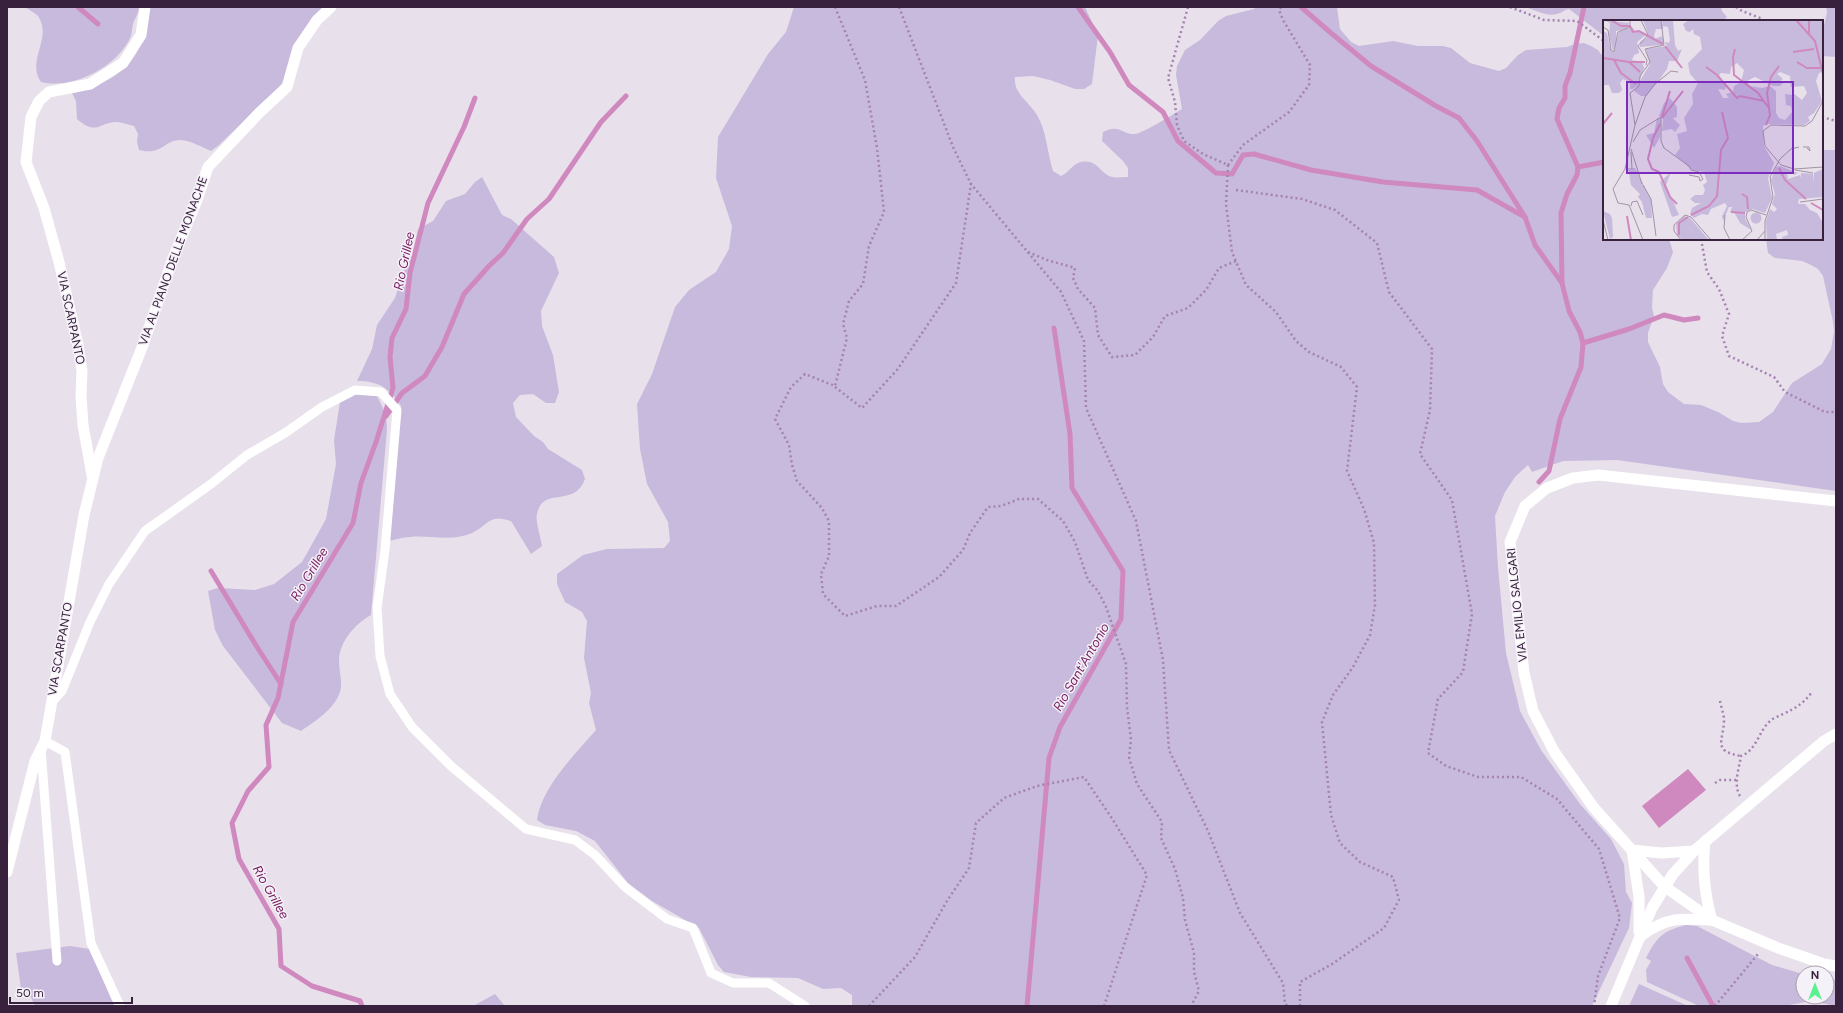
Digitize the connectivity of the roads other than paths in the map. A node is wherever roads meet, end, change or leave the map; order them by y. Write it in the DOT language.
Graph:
graph roads {
  1 [pos="145,7"];
  2 [pos="331,7"];
  3 [pos="92,482"];
  4 [pos="1836,501"];
  5 [pos="50,704"];
  6 [pos="1836,734"];
  7 [pos="43,745"];
  8 [pos="1705,841"];
  9 [pos="1632,850"];
  10 [pos="1694,851"];
  11 [pos="7,872"];
  12 [pos="1664,886"];
  13 [pos="1712,920"];
  14 [pos="1639,937"];
  15 [pos="57,961"];
  16 [pos="1836,966"];
  17 [pos="120,1006"];
  18 [pos="805,1006"];
  19 [pos="1611,1006"];
  1 -- 3 [label="street, VIA SCARPANTO"];
  2 -- 3 [label="street, VIA AL PIANO DELLE MONACHE"];
  3 -- 5 [label="street, VIA SCARPANTO"];
  4 -- 9 [label="street, VIA EMILIO SALGARI"];
  5 -- 7 [label="street, VIA SCARPANTO"];
  5 -- 18 [label="lane"];
  6 -- 8 [label="street"];
  7 -- 11 [label="street, VIA SCARPANTO"];
  7 -- 15 [label="lane"];
  7 -- 17 [label="lane"];
  8 -- 10 [label="street"];
  8 -- 13 [label="street"];
  9 -- 10 [label="street"];
  9 -- 12 [label="street, VIA EMILIO SALGARI"];
  9 -- 14 [label="street"];
  10 -- 12 [label="street"];
  12 -- 13 [label="street, VIA EMILIO SALGARI"];
  12 -- 14 [label="street"];
  13 -- 14 [label="street"];
  13 -- 16 [label="street"];
  14 -- 19 [label="street"];
}
